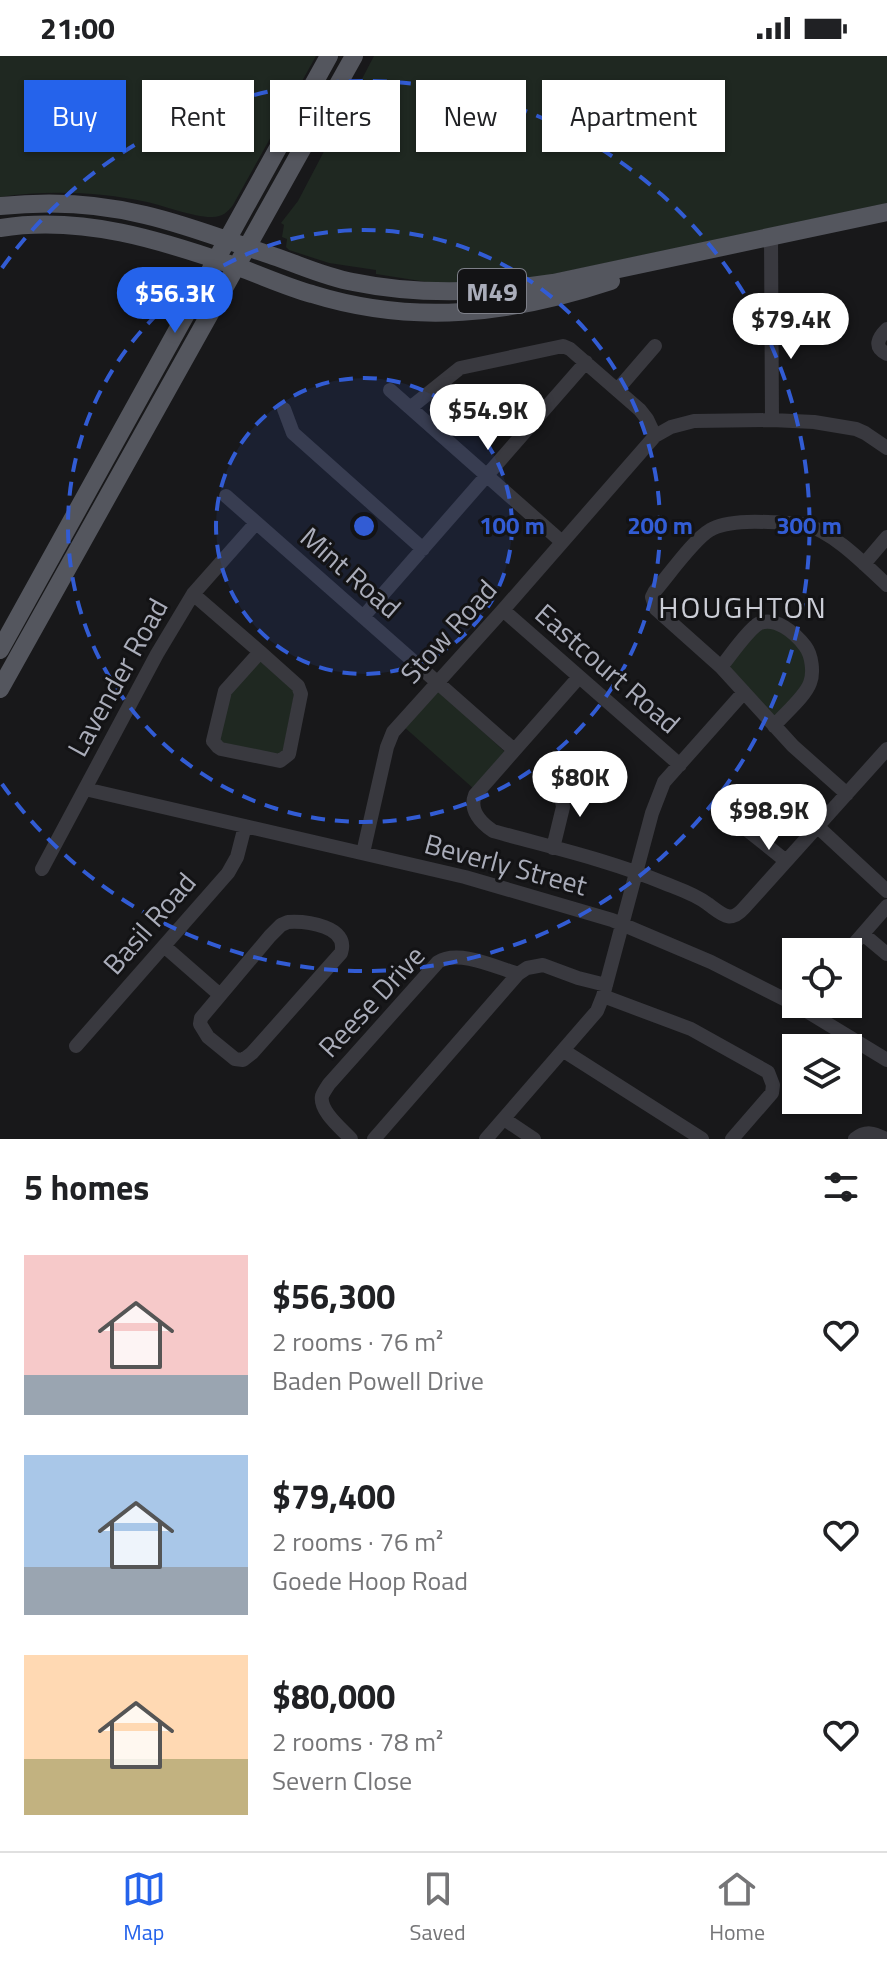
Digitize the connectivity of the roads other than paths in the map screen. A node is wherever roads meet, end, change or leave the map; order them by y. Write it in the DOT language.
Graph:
graph roads {
  1 [pos="329,56"];
  2 [pos="354,56"];
  3 [pos="0,206"];
  4 [pos="887,212"];
  5 [pos="0,228"];
  6 [pos="771,237"];
  7 [pos="227,240"];
  8 [pos="247,248"];
  9 [pos="694,254"];
  10 [pos="216,260"];
  11 [pos="237,267"];
  12 [pos="887,329"];
  13 [pos="655,346"];
  14 [pos="887,354"];
  15 [pos="586,362"];
  16 [pos="390,390"];
  17 [pos="617,390"];
  18 [pos="410,408"];
  19 [pos="284,409"];
  20 [pos="772,420"];
  21 [pos="655,436"];
  22 [pos="887,448"];
  23 [pos="486,476"];
  24 [pos="226,496"];
  25 [pos="256,523"];
  26 [pos="887,537"];
  27 [pos="562,542"];
  28 [pos="423,549"];
  29 [pos="864,564"];
  30 [pos="887,585"];
  31 [pos="193,594"];
  32 [pos="503,610"];
  33 [pos="363,617"];
  34 [pos="0,650"];
  35 [pos="260,652"];
  36 [pos="721,667"];
  37 [pos="579,677"];
  38 [pos="437,683"];
  39 [pos="0,689"];
  40 [pos="744,692"];
  41 [pos="774,726"];
  42 [pos="887,749"];
  43 [pos="514,750"];
  44 [pos="680,765"];
  45 [pos="85,789"];
  46 [pos="560,790"];
  47 [pos="847,794"];
  48 [pos="741,825"];
  49 [pos="245,826"];
  50 [pos="818,827"];
  51 [pos="553,848"];
  52 [pos="363,853"];
  53 [pos="786,861"];
  54 [pos="42,869"];
  55 [pos="636,871"];
  56 [pos="887,891"];
  57 [pos="887,906"];
  58 [pos="622,924"];
  59 [pos="863,934"];
  60 [pos="859,938"];
  61 [pos="164,946"];
  62 [pos="887,954"];
  63 [pos="518,974"];
  64 [pos="604,990"];
  65 [pos="220,995"];
  66 [pos="782,996"];
  67 [pos="822,1018"];
  68 [pos="76,1046"];
  69 [pos="564,1051"];
  70 [pos="887,1060"];
  71 [pos="504,1119"];
  72 [pos="351,1139"];
  73 [pos="374,1139"];
  74 [pos="486,1139"];
  75 [pos="534,1139"];
  76 [pos="702,1139"];
  77 [pos="732,1139"];
  78 [pos="855,1139"];
  79 [pos="886,1139"];
  1 -- 7 [label="main road"];
  2 -- 8 [label="main road"];
  3 -- 7 [label="main road"];
  4 -- 6 [label="main road, M49"];
  5 -- 10 [label="main road"];
  6 -- 9 [label="main road, M49"];
  6 -- 20 [label="street"];
  7 -- 8 [label="main road"];
  7 -- 10 [label="main road"];
  8 -- 9 [label="main road, M49"];
  8 -- 11 [label="main road"];
  9 -- 11 [label="main road, M49"];
  10 -- 11 [label="main road"];
  10 -- 34 [label="main road"];
  11 -- 39 [label="main road"];
  12 -- 14 [label="street"];
  13 -- 17 [label="street"];
  15 -- 17 [label="street"];
  15 -- 18 [label="street"];
  15 -- 23 [label="street"];
  16 -- 18 [label="street"];
  17 -- 21 [label="street"];
  18 -- 23 [label="street"];
  19 -- 28 [label="street"];
  20 -- 21 [label="street, Stow Road"];
  20 -- 22 [label="street, Stow Road"];
  21 -- 27 [label="street, Stow Road"];
  23 -- 27 [label="street"];
  23 -- 28 [label="street"];
  24 -- 25 [label="street, Mint Road"];
  25 -- 31 [label="street, Lavender Road"];
  25 -- 33 [label="street, Mint Road"];
  26 -- 29 [label="street"];
  27 -- 32 [label="street, Stow Road"];
  28 -- 33 [label="street"];
  29 -- 30 [label="street"];
  29 -- 36 [label="street"];
  31 -- 35 [label="street"];
  31 -- 45 [label="street, Lavender Road"];
  32 -- 37 [label="street, Eastcourt Road"];
  32 -- 38 [label="street, Stow Road"];
  33 -- 38 [label="street, Mint Road"];
  35 -- 35 [label="street"];
  36 -- 40 [label="street"];
  36 -- 41 [label="street"];
  37 -- 43 [label="street"];
  37 -- 44 [label="street, Eastcourt Road"];
  38 -- 43 [label="street, Mint Road"];
  38 -- 52 [label="street, Stow Road"];
  40 -- 41 [label="street"];
  40 -- 44 [label="street"];
  41 -- 47 [label="street"];
  42 -- 47 [label="street"];
  43 -- 51 [label="street"];
  44 -- 55 [label="street"];
  45 -- 49 [label="street, Beverly Street"];
  45 -- 54 [label="street, Lavender Road"];
  46 -- 51 [label="street"];
  47 -- 50 [label="street"];
  48 -- 53 [label="street"];
  49 -- 52 [label="street, Beverly Street"];
  49 -- 61 [label="street, Basil Road"];
  50 -- 53 [label="street"];
  50 -- 56 [label="street"];
  51 -- 55 [label="street"];
  52 -- 58 [label="street, Beverly Street"];
  53 -- 55 [label="street"];
  55 -- 58 [label="street"];
  57 -- 59 [label="street"];
  58 -- 64 [label="street"];
  58 -- 66 [label="street, Beverly Street"];
  59 -- 60 [label="street"];
  59 -- 62 [label="street"];
  61 -- 65 [label="street"];
  61 -- 68 [label="street, Basil Road"];
  63 -- 64 [label="street, Reese Drive"];
  63 -- 72 [label="street, Reese Drive"];
  63 -- 73 [label="street"];
  64 -- 69 [label="street"];
  64 -- 77 [label="street, Reese Drive"];
  65 -- 65 [label="street"];
  67 -- 70 [label="street, Beverly Street"];
  69 -- 71 [label="street"];
  69 -- 76 [label="street"];
  71 -- 74 [label="street"];
  71 -- 75 [label="street"];
  78 -- 79 [label="street"];
}
